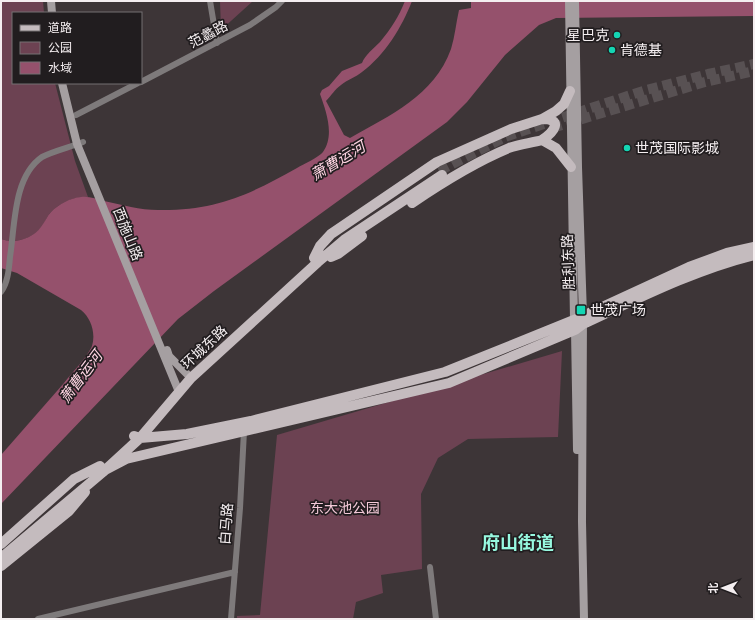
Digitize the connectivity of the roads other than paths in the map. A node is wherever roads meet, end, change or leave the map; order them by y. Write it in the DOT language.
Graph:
graph roads {
  1 [pos="51,1"];
  2 [pos="55,1"];
  3 [pos="210,1"];
  4 [pos="282,1"];
  5 [pos="569,1"];
  6 [pos="575,1"];
  7 [pos="52,12"];
  8 [pos="56,12"];
  9 [pos="573,39"];
  10 [pos="217,43"];
  11 [pos="142,81"];
  12 [pos="62,84"];
  13 [pos="67,84"];
  14 [pos="136,84"];
  15 [pos="570,91"];
  16 [pos="76,115"];
  17 [pos="542,119"];
  18 [pos="542,140"];
  19 [pos="81,146"];
  20 [pos="571,167"];
  21 [pos="441,173"];
  22 [pos="754,247"];
  23 [pos="754,255"];
  24 [pos="316,260"];
  25 [pos="1,292"];
  26 [pos="579,322"];
  27 [pos="167,357"];
  28 [pos="189,376"];
  29 [pos="177,389"];
  30 [pos="244,431"];
  31 [pos="137,437"];
  32 [pos="103,469"];
  33 [pos="67,498"];
  34 [pos="1,544"];
  35 [pos="1,551"];
  36 [pos="1,558"];
  37 [pos="1,566"];
  38 [pos="430,568"];
  39 [pos="235,572"];
  40 [pos="38,619"];
  41 [pos="231,619"];
  42 [pos="436,619"];
  43 [pos="579,619"];
  44 [pos="584,619"];
  1 -- 7 [label="main road"];
  2 -- 8 [label="main road"];
  3 -- 10 [label="street"];
  4 -- 10 [label="street, 范蠡路"];
  5 -- 9 [label="main road, 胜利东路"];
  6 -- 9 [label="main road, 胜利东路"];
  9 -- 15 [label="main road, 胜利东路"];
  9 -- 26 [label="main road, 胜利东路"];
  10 -- 11 [label="street, 范蠡路"];
  12 -- 19 [label="main road, 西施山路"];
  13 -- 16 [label="main road, 西施山路"];
  14 -- 16 [label="street"];
  15 -- 17 [label="main road"];
  15 -- 20 [label="main road, 胜利东路"];
  16 -- 19 [label="main road, 西施山路"];
  17 -- 18 [label="main road"];
  17 -- 24 [label="main road"];
  18 -- 20 [label="main road"];
  18 -- 24 [label="main road"];
  19 -- 25 [label="street"];
  19 -- 27 [label="main road, 西施山路"];
  20 -- 26 [label="main road, 胜利东路"];
  21 -- 24 [label="main road, 环城东路"];
  22 -- 26 [label="main road"];
  23 -- 26 [label="main road"];
  24 -- 28 [label="main road, 环城东路"];
  26 -- 30 [label="main road"];
  26 -- 31 [label="main road"];
  26 -- 43 [label="main road, 胜利东路"];
  26 -- 44 [label="main road, 胜利东路"];
  27 -- 28 [label="main road, 西施山路"];
  27 -- 29 [label="main road, 西施山路"];
  28 -- 29 [label="main road, 环城东路"];
  29 -- 31 [label="main road, 环城东路"];
  30 -- 32 [label="main road"];
  30 -- 39 [label="street, 白马路"];
  31 -- 32 [label="main road, 环城东路"];
  32 -- 33 [label="main road, 环城东路"];
  32 -- 34 [label="main road"];
  32 -- 37 [label="main road"];
  33 -- 35 [label="main road, 环城东路"];
  33 -- 36 [label="main road, 环城东路"];
  38 -- 42 [label="street"];
  39 -- 40 [label="street"];
  39 -- 41 [label="street, 白马路"];
}
